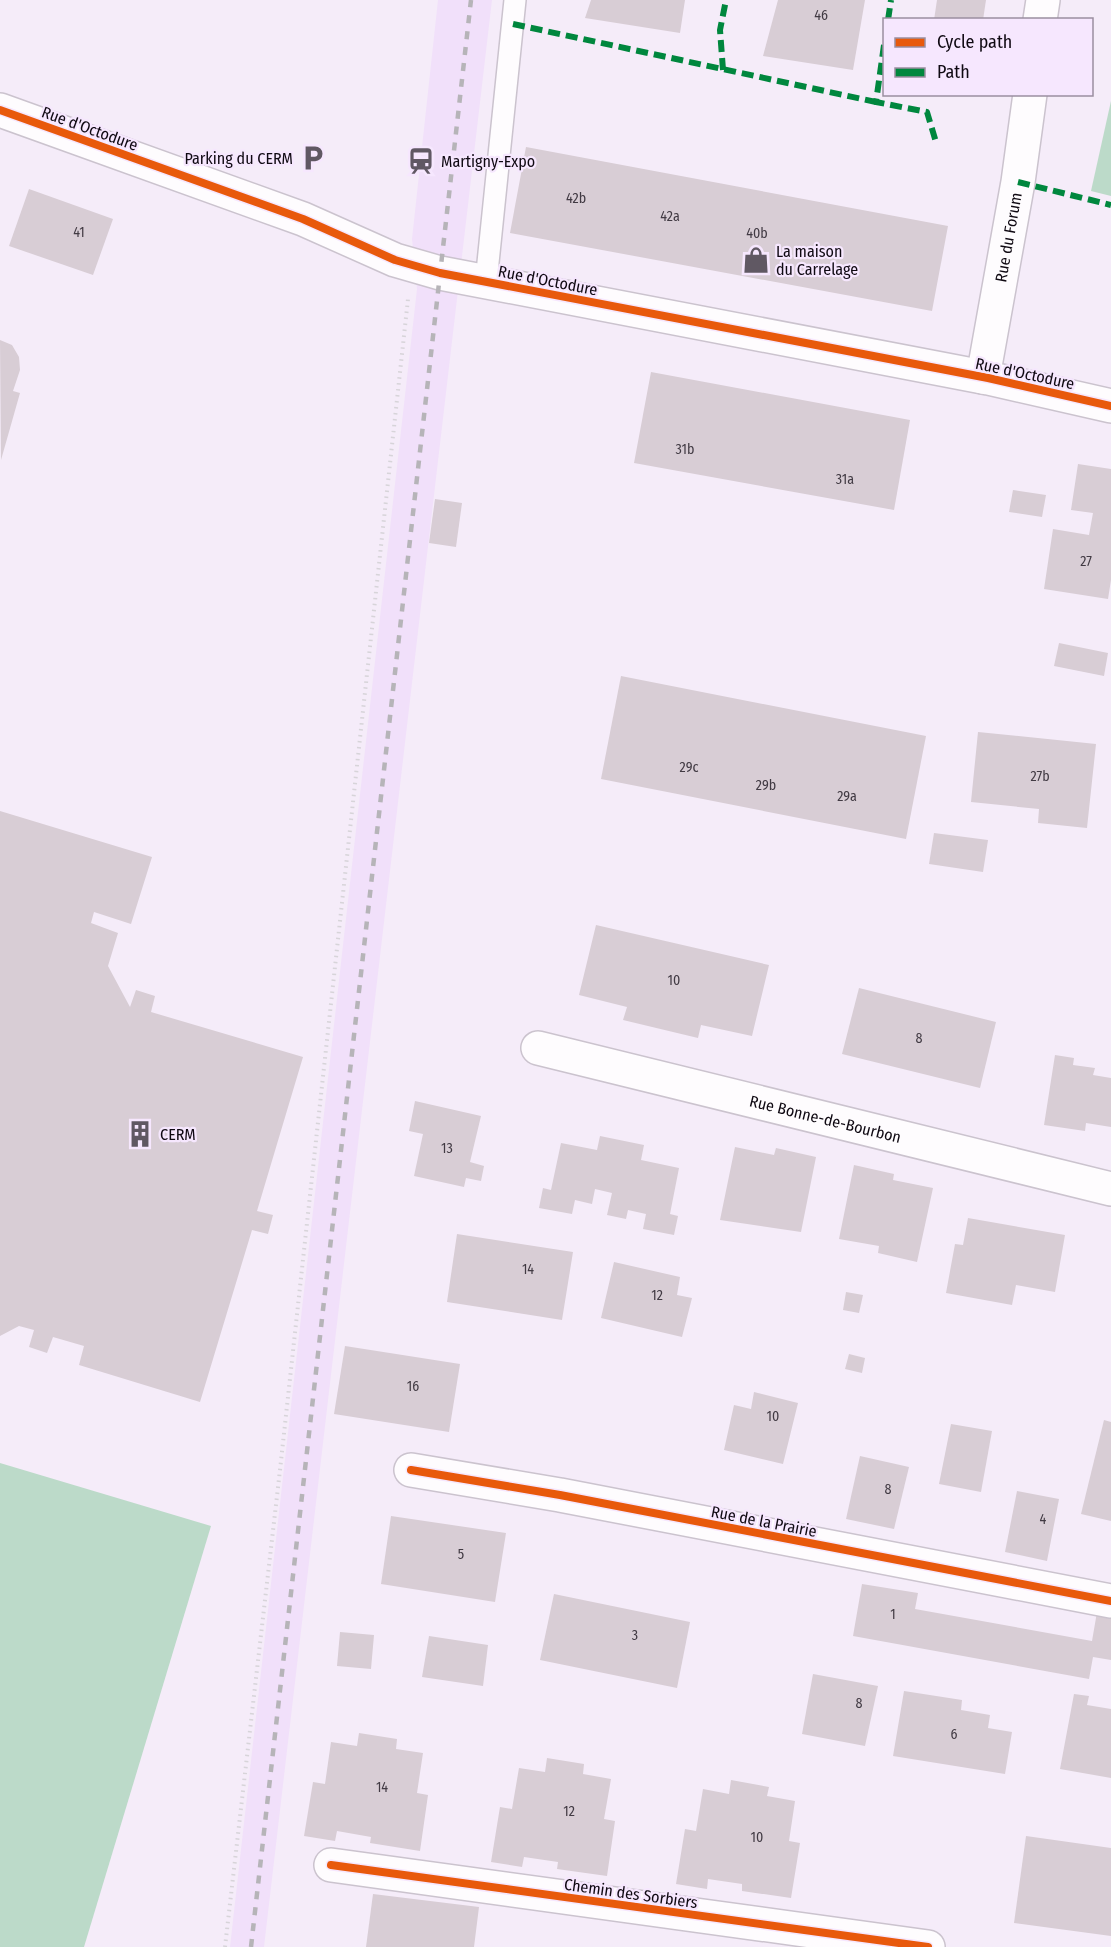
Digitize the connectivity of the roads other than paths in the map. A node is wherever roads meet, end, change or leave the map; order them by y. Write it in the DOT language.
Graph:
graph roads {
  1 [pos="515,0"];
  2 [pos="1043,0"];
  3 [pos="1040,18"];
  4 [pos="1030,96"];
  5 [pos="0,110"];
  6 [pos="486,282"];
  7 [pos="983,377"];
  8 [pos="1111,406"];
  9 [pos="538,1048"];
  10 [pos="1111,1189"];
  11 [pos="411,1470"];
  12 [pos="1111,1601"];
  13 [pos="331,1865"];
  14 [pos="928,1947"];
  1 -- 6 [label="lane"];
  2 -- 3 [label="street"];
  4 -- 7 [label="street, Rue du Forum"];
  5 -- 6 [label="street, Rue d'Octodure"];
  6 -- 7 [label="street, Rue d'Octodure"];
  7 -- 8 [label="street, Rue d'Octodure"];
  9 -- 10 [label="street, Rue Bonne-de-Bourbon"];
  11 -- 12 [label="street, Rue de la Prairie"];
  13 -- 14 [label="street, Chemin des Sorbiers"];
}
